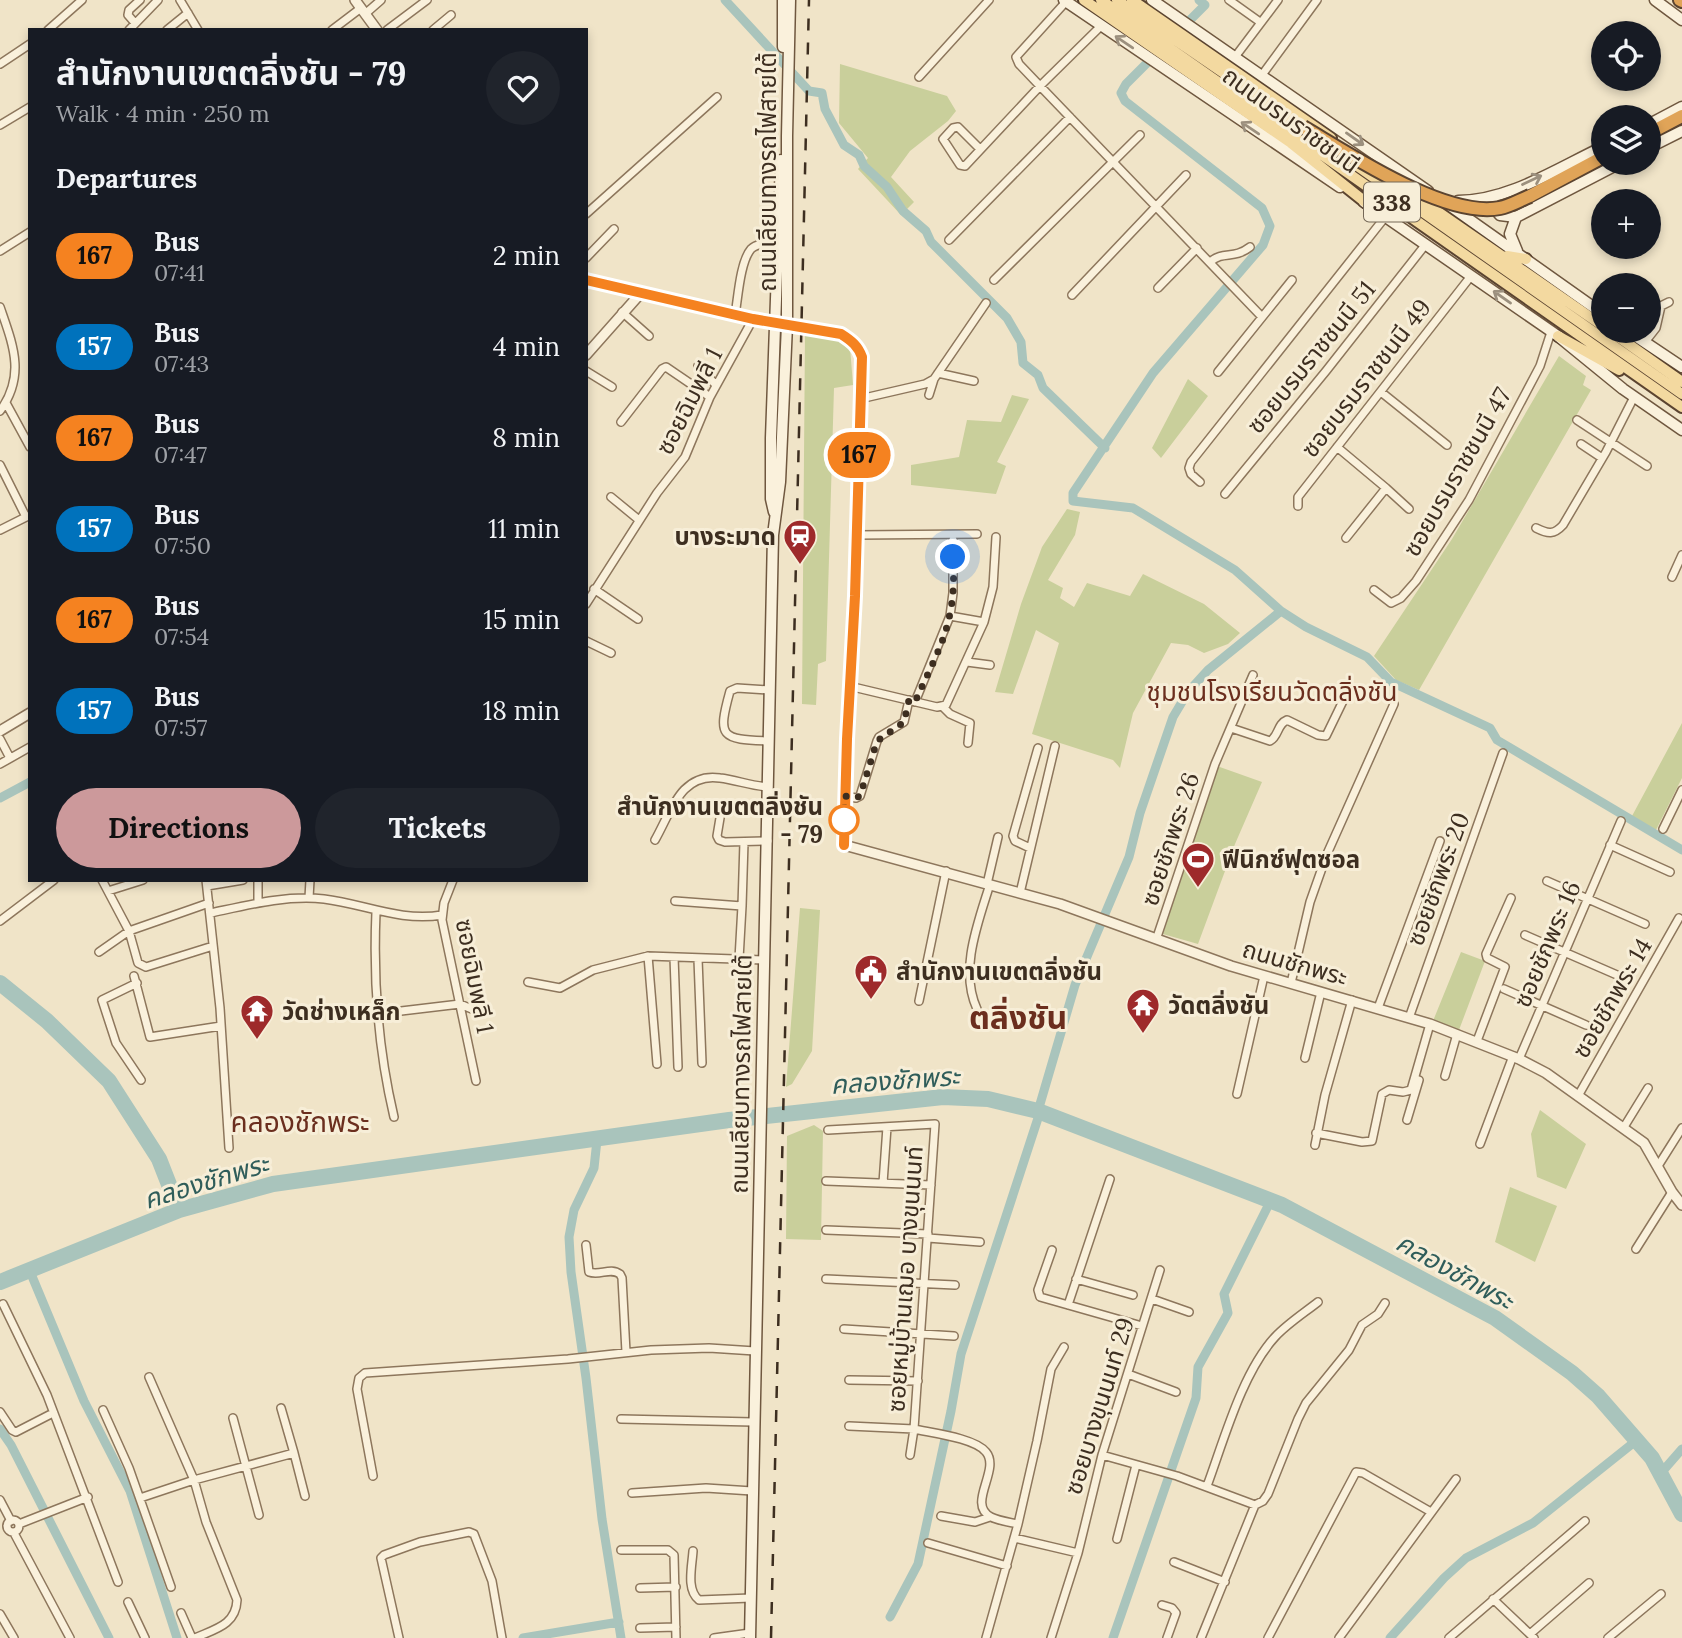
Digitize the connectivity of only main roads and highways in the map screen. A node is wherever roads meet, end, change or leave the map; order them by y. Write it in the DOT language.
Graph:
graph roads {
  1 [pos="783,0"];
  2 [pos="790,0"];
  3 [pos="1084,0"];
  4 [pos="1101,0"];
  5 [pos="1117,0"];
  6 [pos="1132,0"];
  7 [pos="1154,0"];
  8 [pos="1655,0"];
  9 [pos="1061,2"];
  10 [pos="1682,20"];
  11 [pos="1180,26"];
  12 [pos="1194,36"];
  13 [pos="786,52"];
  14 [pos="785,69"];
  15 [pos="1682,107"];
  16 [pos="1682,116"];
  17 [pos="1661,118"];
  18 [pos="1303,127"];
  19 [pos="1661,127"];
  20 [pos="1682,131"];
  21 [pos="1661,142"];
  22 [pos="1591,152"];
  23 [pos="1591,163"];
  24 [pos="1597,175"];
  25 [pos="1496,196"];
  26 [pos="1443,201"];
  27 [pos="1369,205"];
  28 [pos="1516,217"];
  29 [pos="1501,255"];
  30 [pos="1522,257"];
  31 [pos="1591,306"];
  32 [pos="1591,318"];
  33 [pos="1555,334"];
  34 [pos="1627,343"];
  35 [pos="1646,343"];
  36 [pos="1682,367"];
  37 [pos="1682,382"];
  38 [pos="1682,394"];
  39 [pos="1682,410"];
  40 [pos="1682,430"];
  41 [pos="775,512"];
  42 [pos="750,1636"];
  1 -- 13 [label="main road, ถนนเลียบทางรถไฟสายใต้"];
  2 -- 13 [label="main road, ถนนเลียบทางรถไฟสายใต้"];
  3 -- 27 [label="main road, ถนนบรมราชชนนี / 338"];
  4 -- 39 [label="main road, 338"];
  5 -- 18 [label="main road, 338"];
  6 -- 11 [label="main road, ถนนบรมราชชนนี / 338"];
  7 -- 11 [label="main road, 338"];
  8 -- 10 [label="main road"];
  27 -- 9 [label="main road, 338, one-way"];
  11 -- 12 [label="main road, ถนนบรมราชชนนี / 338"];
  12 -- 26 [label="main road, ถนนบรมราชชนนี / 338, one-way"];
  12 -- 29 [label="main road, ถนนบรมราชชนนี"];
  13 -- 14 [label="main road, ถนนเลียบทางรถไฟสายใต้"];
  14 -- 41 [label="main road, ถนนเลียบทางรถไฟสายใต้"];
  14 -- 41 [label="main road, ถนนเลียบทางรถไฟสายใต้"];
  15 -- 17 [label="main road"];
  16 -- 19 [label="highway"];
  18 -- 23 [label="highway, bridge"];
  18 -- 38 [label="main road, 338, bridge"];
  20 -- 21 [label="main road"];
  25 -- 22 [label="main road, one-way"];
  24 -- 28 [label="main road"];
  25 -- 26 [label="main road"];
  25 -- 28 [label="main road"];
  26 -- 30 [label="main road, ถนนบรมราชชนนี / 338"];
  33 -- 27 [label="main road, ถนนบรมราชชนนี / 338, one-way"];
  28 -- 30 [label="main road"];
  29 -- 30 [label="main road"];
  29 -- 32 [label="main road, ถนนบรมราชชนนี"];
  30 -- 31 [label="main road, 338"];
  33 -- 39 [label="main road, ถนนบรมราชชนนี / 338"];
  33 -- 40 [label="main road, 338"];
  34 -- 37 [label="main road"];
  35 -- 36 [label="main road"];
  41 -- 42 [label="main road, ถนนเลียบทางรถไฟสายใต้"];
}
